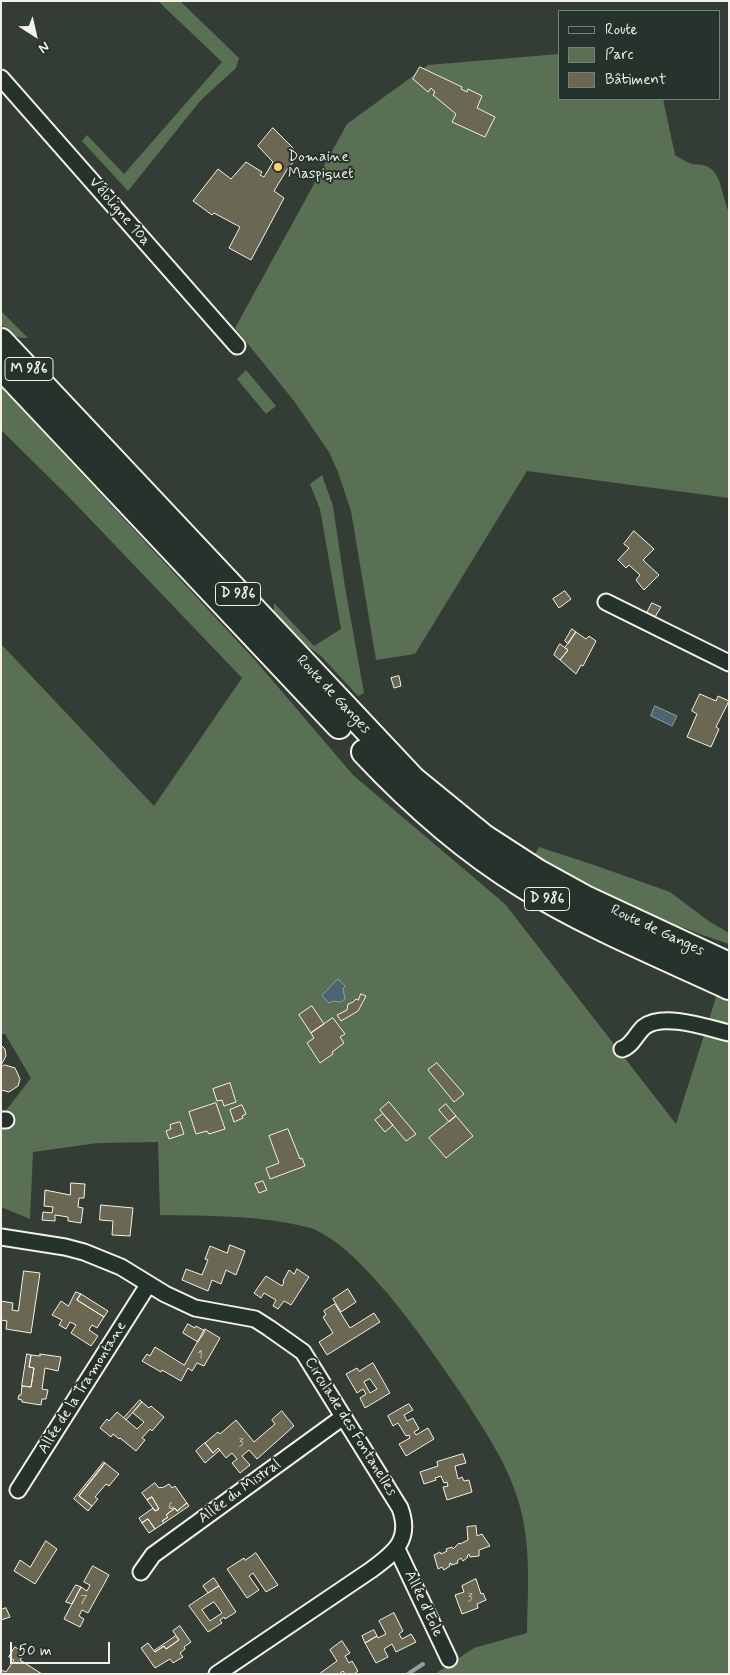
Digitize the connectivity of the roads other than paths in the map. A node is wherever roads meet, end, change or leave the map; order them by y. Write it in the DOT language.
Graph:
graph roads {
  1 [pos="1,78"];
  2 [pos="1,337"];
  3 [pos="1,341"];
  4 [pos="237,346"];
  5 [pos="1,367"];
  6 [pos="57,401"];
  7 [pos="606,602"];
  8 [pos="729,664"];
  9 [pos="729,964"];
  10 [pos="729,987"];
  11 [pos="729,1033"];
  12 [pos="622,1049"];
  13 [pos="1,1237"];
  14 [pos="148,1285"];
  15 [pos="343,1417"];
  16 [pos="18,1490"];
  17 [pos="397,1549"];
  18 [pos="141,1572"];
  19 [pos="449,1659"];
  20 [pos="217,1674"];
  1 -- 4 [label="street, Véloligne 10a"];
  2 -- 6 [label="main road, M 986"];
  3 -- 6 [label="main road, Route de Ganges / D 986"];
  5 -- 10 [label="main road, Route de Ganges / D 986"];
  6 -- 9 [label="main road, Route de Ganges / D 986"];
  7 -- 8 [label="street"];
  11 -- 12 [label="street"];
  13 -- 14 [label="street, Circulade des Fontanelles"];
  14 -- 15 [label="street, Circulade des Fontanelles"];
  14 -- 16 [label="street, Allée de la Tramontane"];
  15 -- 17 [label="street, Circulade des Fontanelles"];
  15 -- 18 [label="street, Allée du Mistral"];
  17 -- 19 [label="street, Allée d'Eole"];
  17 -- 20 [label="street"];
}
